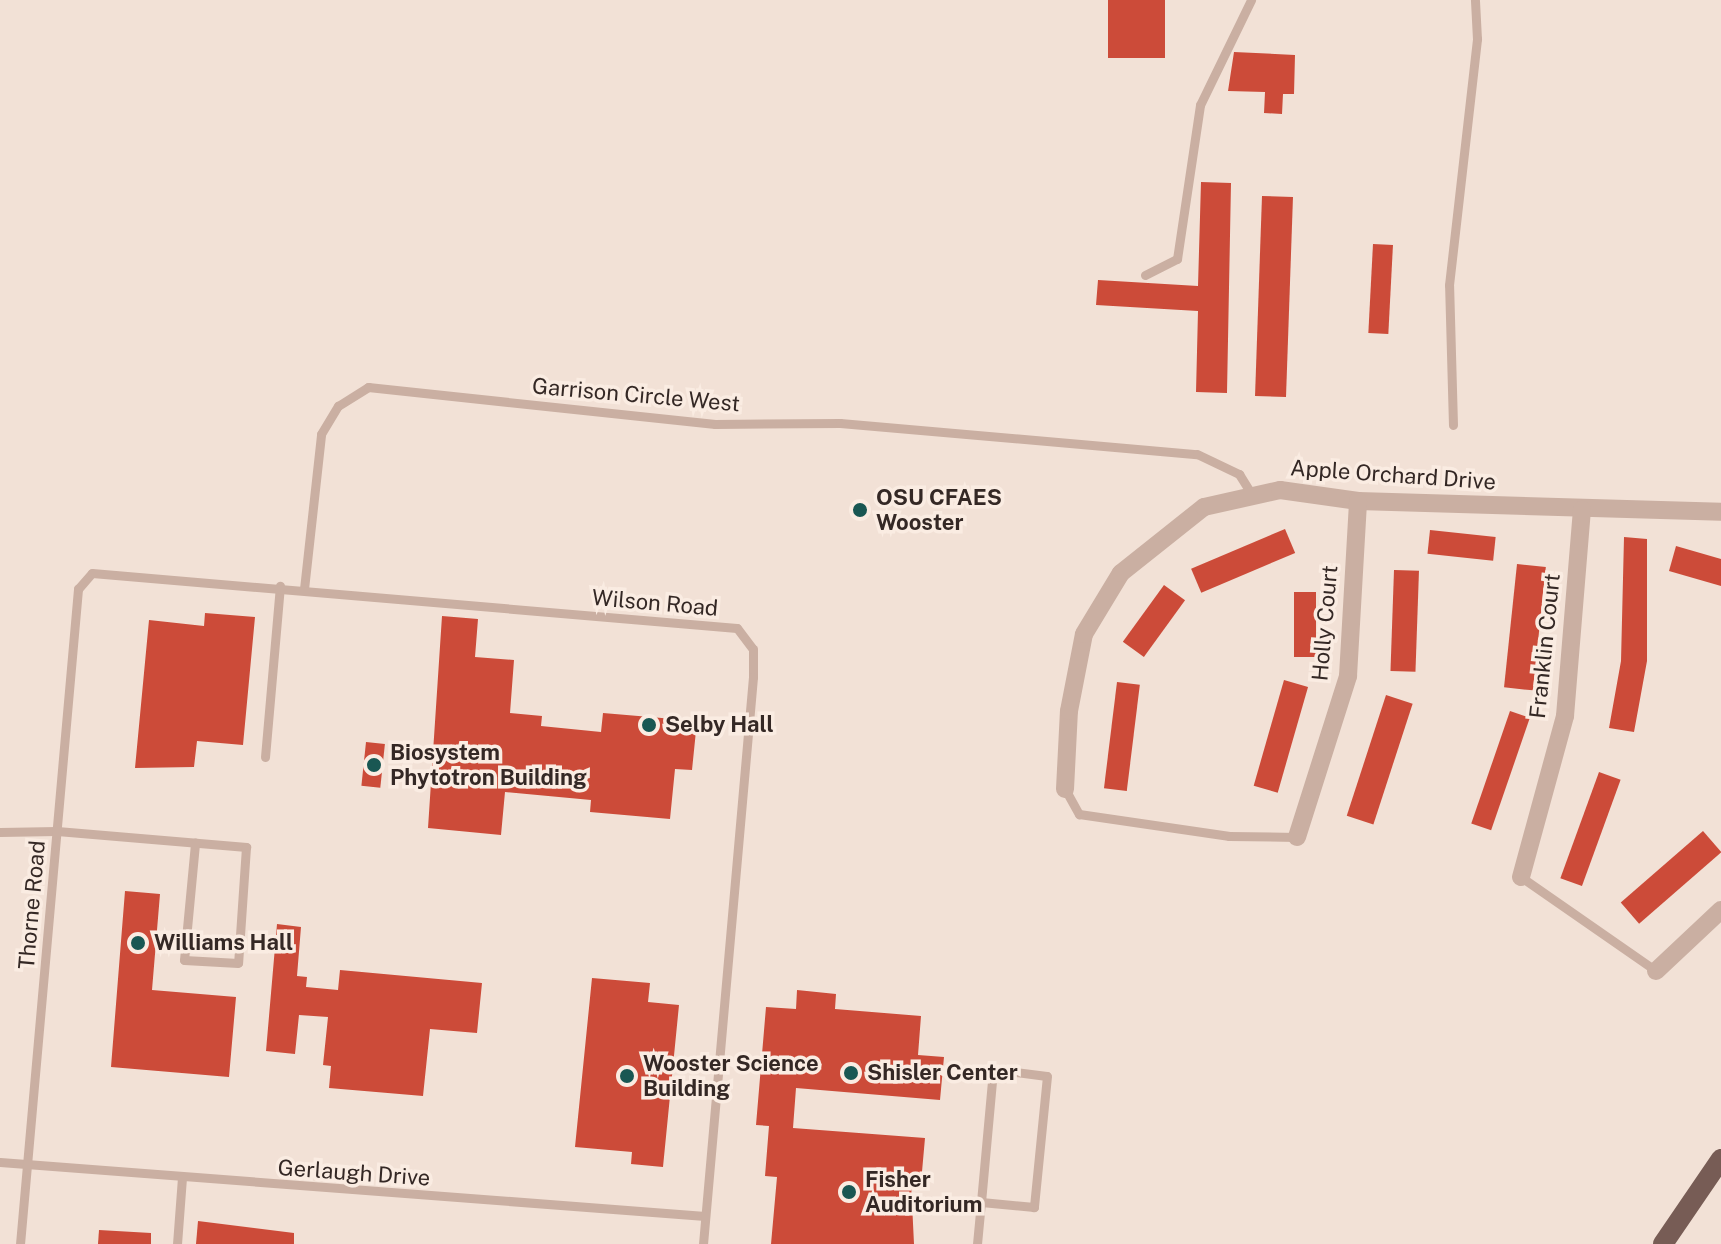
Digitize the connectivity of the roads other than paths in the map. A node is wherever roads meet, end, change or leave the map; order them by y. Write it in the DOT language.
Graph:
graph roads {
  1 [pos="1251,0"];
  2 [pos="1475,0"];
  3 [pos="1145,275"];
  4 [pos="1453,425"];
  5 [pos="1253,496"];
  6 [pos="1358,501"];
  7 [pos="1582,510"];
  8 [pos="1721,512"];
  9 [pos="92,573"];
  10 [pos="280,586"];
  11 [pos="304,589"];
  12 [pos="265,757"];
  13 [pos="1065,789"];
  14 [pos="57,831"];
  15 [pos="0,832"];
  16 [pos="1297,837"];
  17 [pos="195,843"];
  18 [pos="1521,877"];
  19 [pos="1721,910"];
  20 [pos="1656,971"];
  21 [pos="1721,1159"];
  22 [pos="0,1162"];
  23 [pos="26,1164"];
  24 [pos="182,1178"];
  25 [pos="981,1202"];
  26 [pos="705,1216"];
  27 [pos="20,1244"];
  28 [pos="177,1244"];
  29 [pos="703,1244"];
  30 [pos="977,1244"];
  31 [pos="1663,1244"];
  1 -- 3 [label="lane"];
  2 -- 4 [label="lane"];
  5 -- 6 [label="street, Apple Orchard Drive"];
  5 -- 11 [label="lane, Garrison Circle West"];
  5 -- 13 [label="street, Apple Orchard Drive"];
  6 -- 7 [label="street, Apple Orchard Drive"];
  6 -- 16 [label="street, Holly Court"];
  7 -- 8 [label="street, Apple Orchard Drive"];
  7 -- 18 [label="street, Franklin Court"];
  9 -- 10 [label="lane, Wilson Road"];
  9 -- 14 [label="lane, Thorne Road"];
  10 -- 11 [label="lane, Wilson Road"];
  10 -- 12 [label="lane"];
  11 -- 26 [label="lane, Wilson Road"];
  13 -- 16 [label="lane"];
  14 -- 15 [label="lane"];
  14 -- 17 [label="lane"];
  14 -- 23 [label="lane, Thorne Road"];
  17 -- 17 [label="lane"];
  18 -- 20 [label="lane"];
  19 -- 20 [label="street"];
  21 -- 31 [label="main road"];
  22 -- 23 [label="lane, Gerlaugh Drive"];
  23 -- 24 [label="lane, Gerlaugh Drive"];
  23 -- 27 [label="lane, Thorne Road"];
  24 -- 26 [label="lane, Gerlaugh Drive"];
  24 -- 28 [label="lane"];
  25 -- 25 [label="lane"];
  25 -- 30 [label="lane"];
  26 -- 29 [label="lane, Wilson Road"];
}
